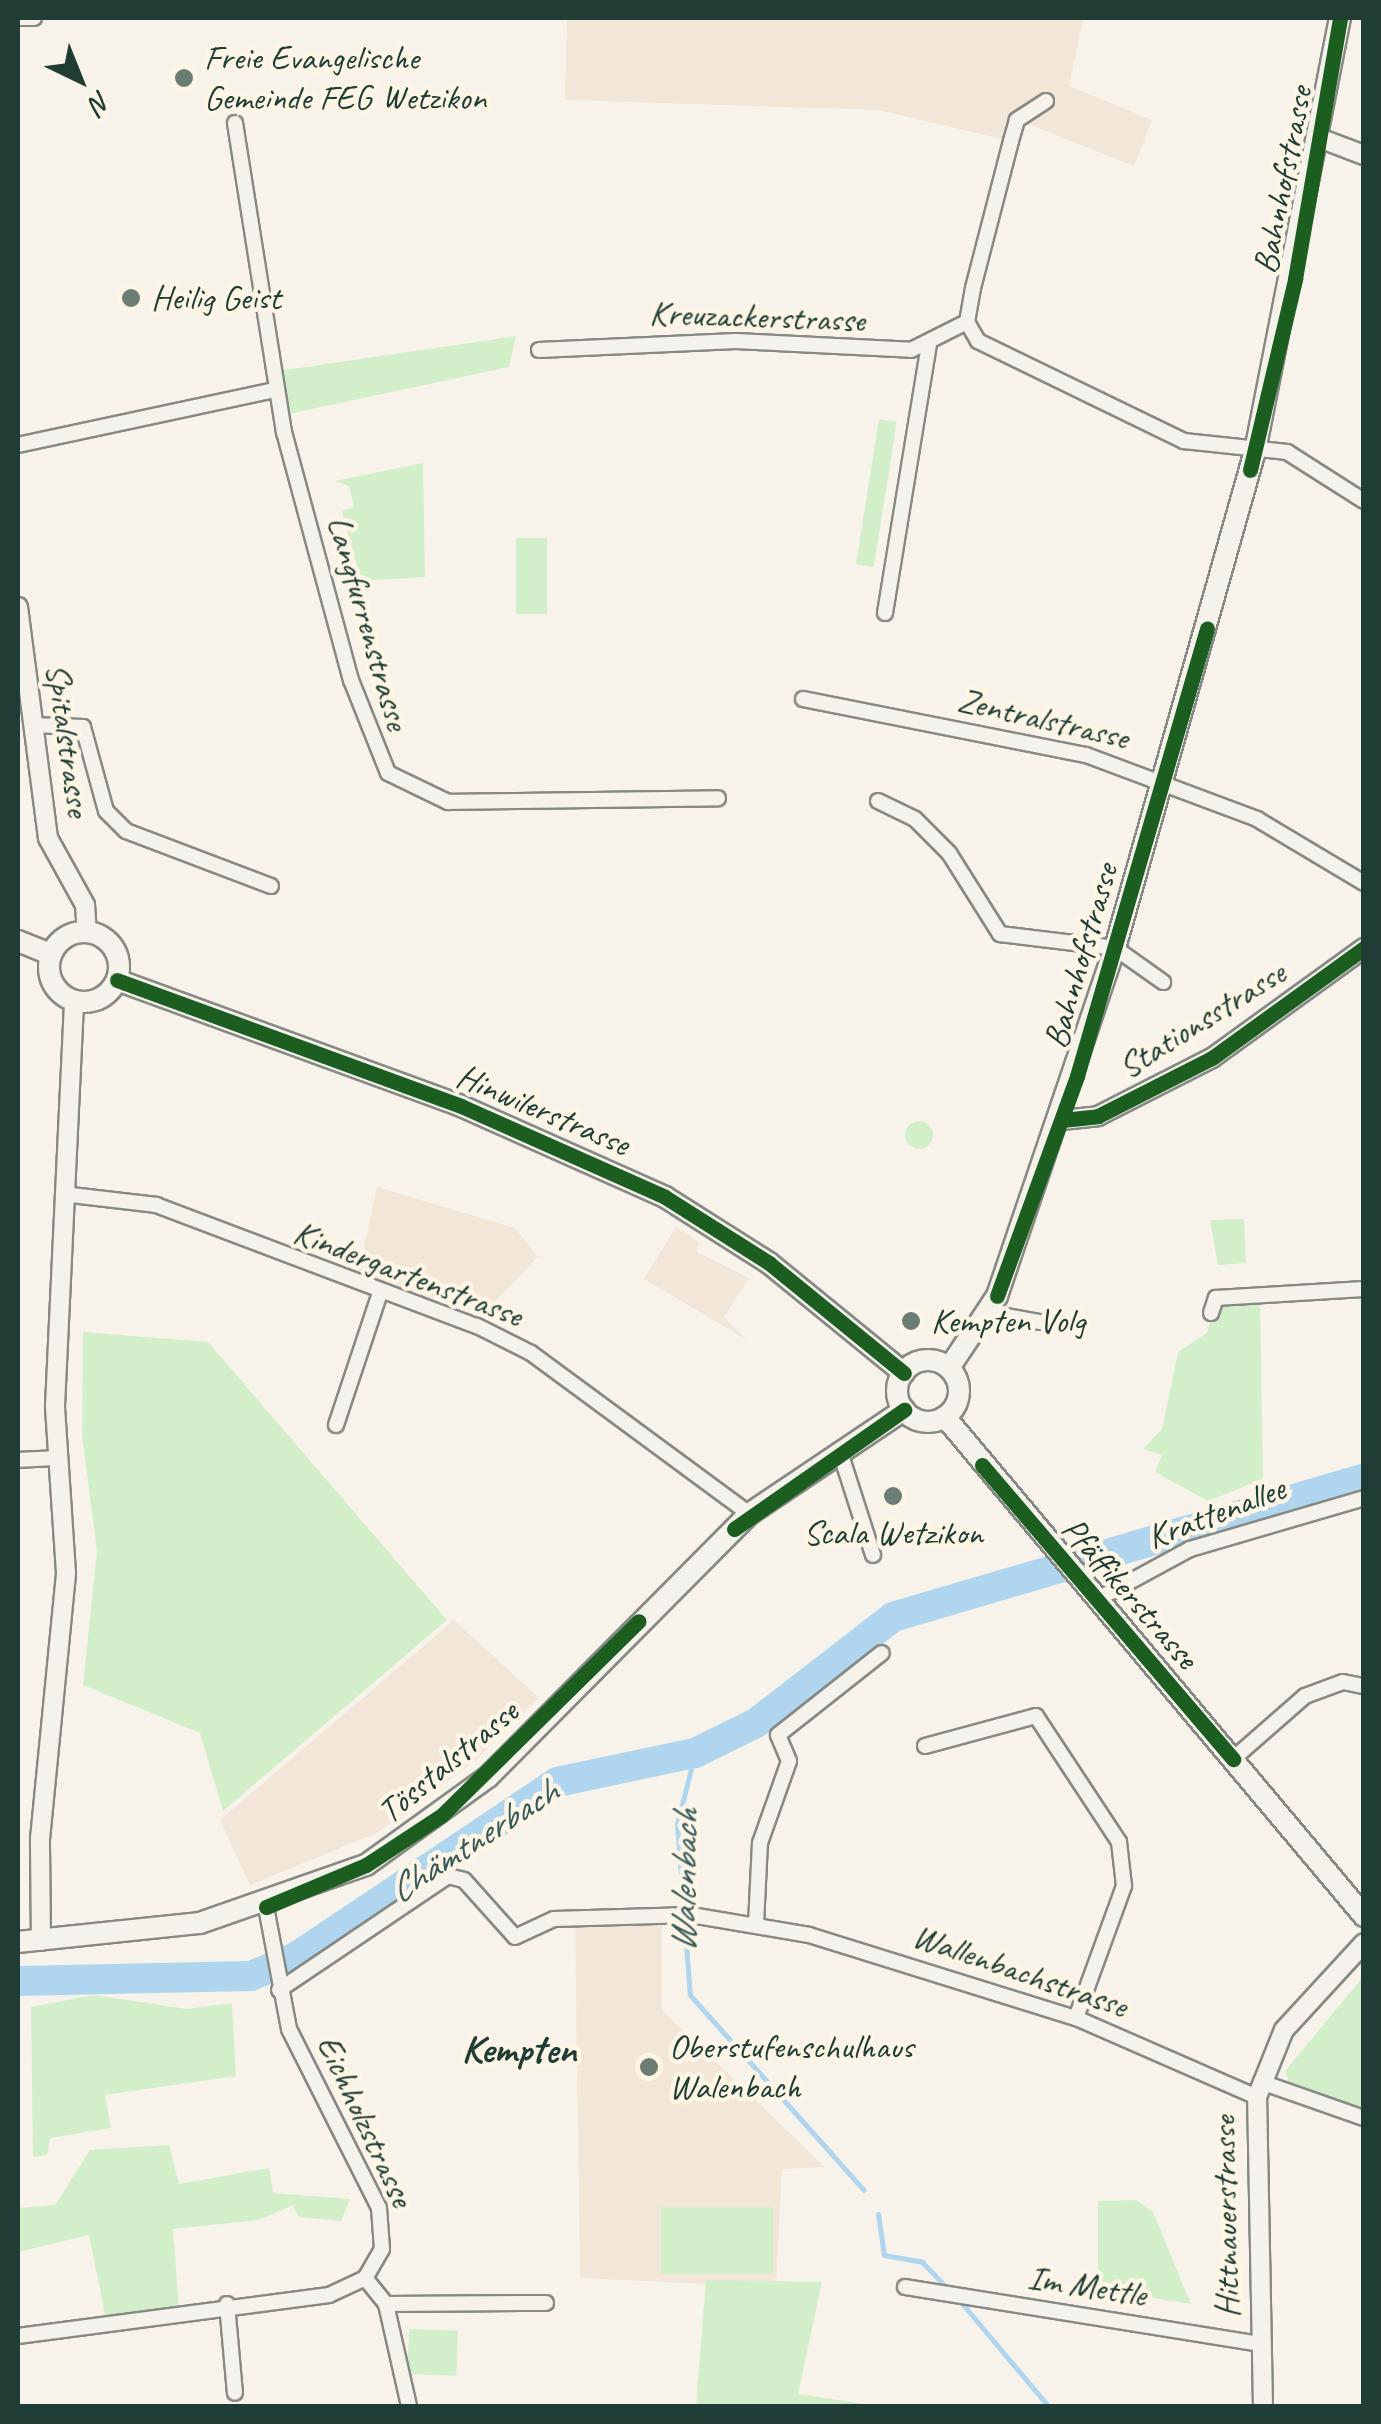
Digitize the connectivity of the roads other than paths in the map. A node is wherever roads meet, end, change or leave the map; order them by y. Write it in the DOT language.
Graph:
graph roads {
  1 [pos="18,18"];
  2 [pos="34,18"];
  3 [pos="1340,18"];
  4 [pos="1046,101"];
  5 [pos="235,123"];
  6 [pos="1322,139"];
  7 [pos="1364,154"];
  8 [pos="967,322"];
  9 [pos="928,343"];
  10 [pos="539,350"];
  11 [pos="274,390"];
  12 [pos="18,444"];
  13 [pos="1255,451"];
  14 [pos="1364,501"];
  15 [pos="18,608"];
  16 [pos="885,613"];
  17 [pos="803,699"];
  18 [pos="32,724"];
  19 [pos="1163,781"];
  20 [pos="718,798"];
  21 [pos="878,801"];
  22 [pos="1364,883"];
  23 [pos="270,886"];
  24 [pos="88,932"];
  25 [pos="18,941"];
  26 [pos="1115,948"];
  27 [pos="1364,948"];
  28 [pos="50,954"];
  29 [pos="117,980"];
  30 [pos="1163,982"];
  31 [pos="74,1001"];
  32 [pos="1062,1120"];
  33 [pos="64,1194"];
  34 [pos="1364,1289"];
  35 [pos="380,1292"];
  36 [pos="989,1313"];
  37 [pos="1210,1314"];
  38 [pos="1040,1322"];
  39 [pos="949,1368"];
  40 [pos="904,1373"];
  41 [pos="904,1410"];
  42 [pos="945,1418"];
  43 [pos="336,1425"];
  44 [pos="840,1452"];
  45 [pos="58,1458"];
  46 [pos="18,1460"];
  47 [pos="1364,1498"];
  48 [pos="750,1514"];
  49 [pos="873,1554"];
  50 [pos="1096,1600"];
  51 [pos="882,1653"];
  52 [pos="1364,1686"];
  53 [pos="925,1746"];
  54 [pos="1233,1759"];
  55 [pos="266,1907"];
  56 [pos="1364,1916"];
  57 [pos="756,1924"];
  58 [pos="41,1941"];
  59 [pos="18,1942"];
  60 [pos="1364,1943"];
  61 [pos="278,1987"];
  62 [pos="1076,2018"];
  63 [pos="1259,2089"];
  64 [pos="1364,2118"];
  65 [pos="364,2278"];
  66 [pos="905,2288"];
  67 [pos="546,2303"];
  68 [pos="227,2304"];
  69 [pos="386,2304"];
  70 [pos="18,2336"];
  71 [pos="1260,2344"];
  72 [pos="235,2392"];
  73 [pos="409,2406"];
  74 [pos="1263,2406"];
  1 -- 2 [label="street"];
  3 -- 6 [label="main road, Bahnhofstrasse"];
  4 -- 8 [label="street"];
  5 -- 11 [label="street, Langfurrenstrasse"];
  6 -- 7 [label="street"];
  6 -- 13 [label="main road, Bahnhofstrasse"];
  8 -- 9 [label="street, Kreuzackerstrasse"];
  8 -- 13 [label="street"];
  9 -- 10 [label="street, Kreuzackerstrasse"];
  9 -- 16 [label="street"];
  11 -- 12 [label="street"];
  11 -- 20 [label="street, Langfurrenstrasse"];
  13 -- 14 [label="street"];
  13 -- 19 [label="main road, Bahnhofstrasse"];
  15 -- 18 [label="street, Spitalstrasse"];
  17 -- 19 [label="street, Zentralstrasse"];
  18 -- 23 [label="street"];
  18 -- 24 [label="street, Spitalstrasse"];
  19 -- 22 [label="street, Zentralstrasse"];
  19 -- 26 [label="main road, Bahnhofstrasse"];
  21 -- 26 [label="street"];
  24 -- 28 [label="main road"];
  24 -- 29 [label="main road"];
  25 -- 28 [label="main road"];
  26 -- 30 [label="street"];
  26 -- 32 [label="main road, Bahnhofstrasse"];
  27 -- 32 [label="street, Stationsstrasse"];
  28 -- 31 [label="main road"];
  29 -- 31 [label="main road"];
  29 -- 40 [label="main road, Hinwilerstrasse"];
  31 -- 33 [label="street"];
  32 -- 36 [label="main road, Bahnhofstrasse"];
  33 -- 35 [label="street, Kindergartenstrasse"];
  33 -- 45 [label="street"];
  34 -- 37 [label="street"];
  35 -- 43 [label="street"];
  35 -- 48 [label="street, Kindergartenstrasse"];
  36 -- 38 [label="street"];
  36 -- 39 [label="main road, Bahnhofstrasse"];
  39 -- 40 [label="main road"];
  39 -- 42 [label="main road"];
  40 -- 41 [label="main road"];
  41 -- 42 [label="main road"];
  41 -- 44 [label="main road, Tösstalstrasse"];
  42 -- 50 [label="main road, Pfäffikerstrasse"];
  44 -- 48 [label="main road, Tösstalstrasse"];
  44 -- 49 [label="street"];
  45 -- 46 [label="street"];
  45 -- 58 [label="street"];
  47 -- 50 [label="street, Krattenallee"];
  48 -- 55 [label="main road, Tösstalstrasse"];
  50 -- 54 [label="main road, Pfäffikerstrasse"];
  51 -- 57 [label="street"];
  52 -- 54 [label="street"];
  53 -- 62 [label="street"];
  54 -- 56 [label="main road, Pfäffikerstrasse"];
  55 -- 58 [label="main road, Tösstalstrasse"];
  55 -- 61 [label="street, Eichholzstrasse"];
  57 -- 61 [label="street, Wallenbachstrasse"];
  57 -- 62 [label="street, Wallenbachstrasse"];
  58 -- 59 [label="main road, Tösstalstrasse"];
  60 -- 63 [label="street, Hittnauerstrasse"];
  61 -- 65 [label="street, Eichholzstrasse"];
  62 -- 63 [label="street, Wallenbachstrasse"];
  63 -- 64 [label="street, Wallenbachstrasse"];
  63 -- 71 [label="street, Hittnauerstrasse"];
  65 -- 68 [label="street"];
  65 -- 69 [label="street"];
  66 -- 71 [label="street, Im Mettle"];
  67 -- 69 [label="street"];
  68 -- 70 [label="street"];
  68 -- 72 [label="street"];
  69 -- 73 [label="street"];
  71 -- 74 [label="street, Hittnauerstrasse"];
}
